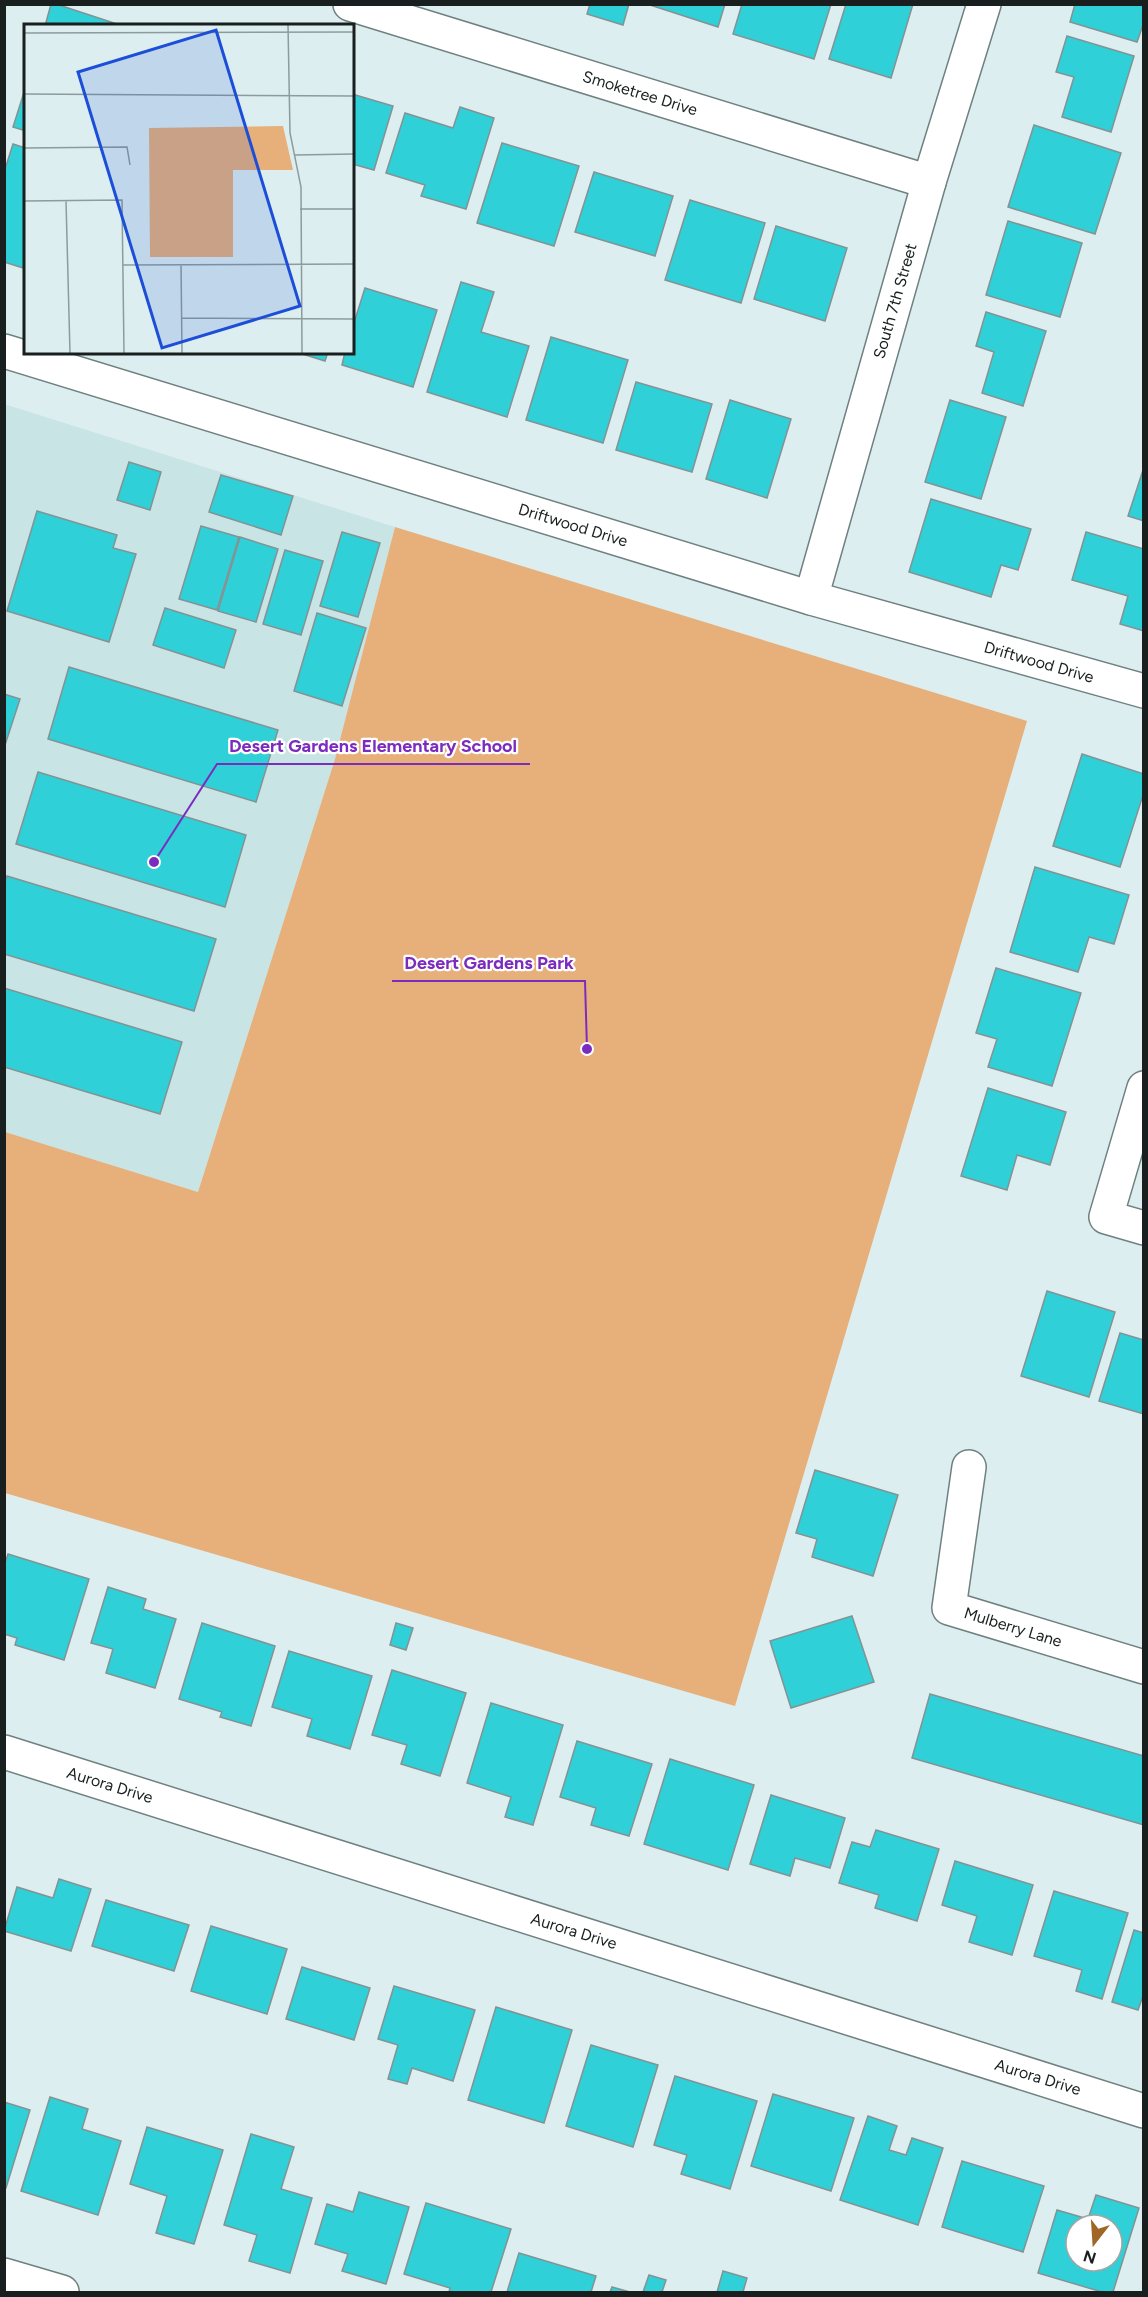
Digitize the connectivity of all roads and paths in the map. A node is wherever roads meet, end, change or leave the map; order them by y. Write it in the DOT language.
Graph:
graph roads {
  1 [pos="350,4"];
  2 [pos="984,4"];
  3 [pos="929,182"];
  4 [pos="4,351"];
  5 [pos="811,598"];
  6 [pos="1143,691"];
  7 [pos="1143,1088"];
  8 [pos="1143,1228"];
  9 [pos="969,1467"];
  10 [pos="1143,1667"];
  11 [pos="4,1752"];
  12 [pos="1143,2110"];
  13 [pos="4,2275"];
  14 [pos="62,2292"];
  1 -- 3 [label="street, Smoketree Drive"];
  2 -- 3 [label="street, South 7th Street"];
  3 -- 5 [label="street, South 7th Street"];
  4 -- 5 [label="street, Driftwood Drive"];
  5 -- 6 [label="street, Driftwood Drive"];
  7 -- 8 [label="street"];
  9 -- 10 [label="street, Mulberry Lane"];
  11 -- 12 [label="street, Aurora Drive"];
  13 -- 14 [label="street"];
}
